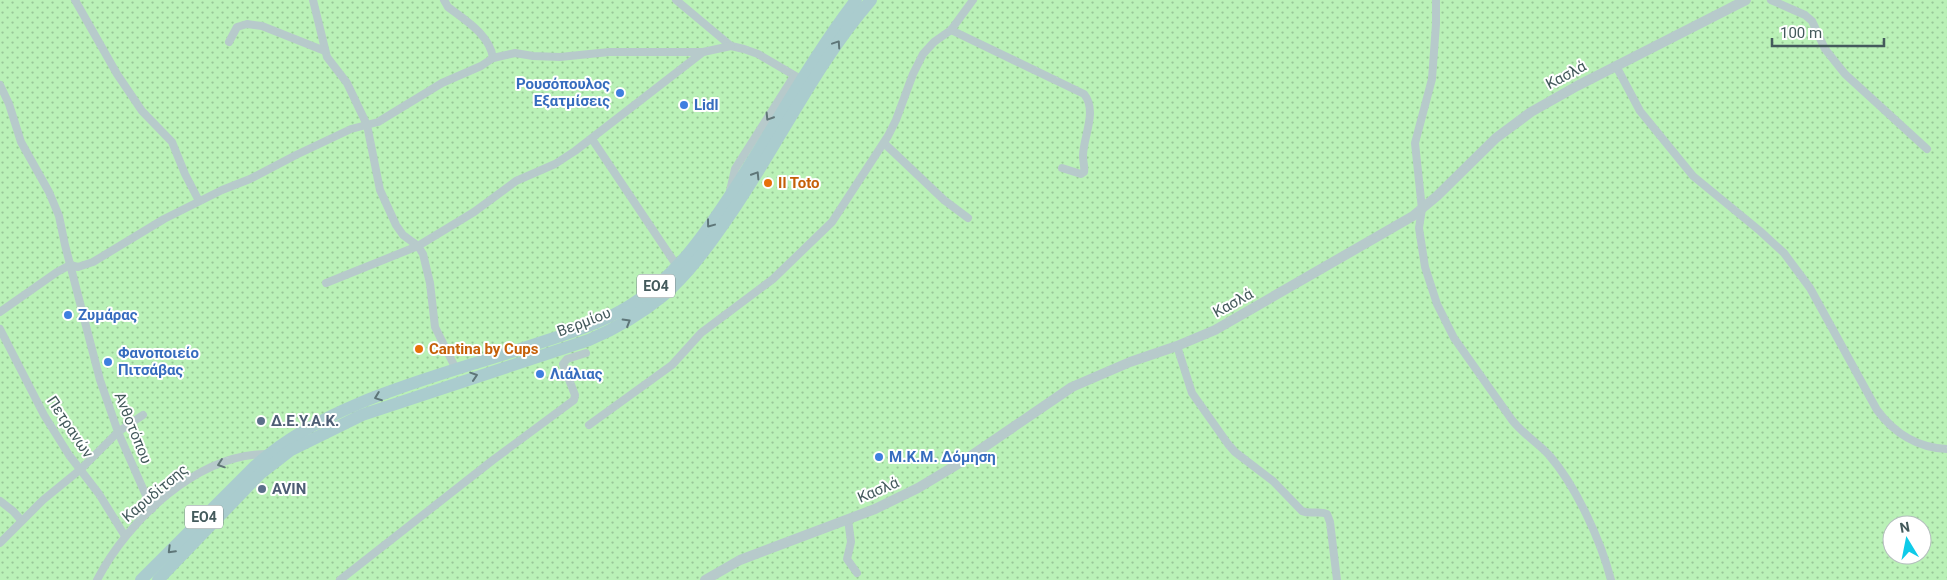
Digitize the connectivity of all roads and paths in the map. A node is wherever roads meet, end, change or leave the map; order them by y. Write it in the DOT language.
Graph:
graph roads {
  1 [pos="75,0"];
  2 [pos="313,0"];
  3 [pos="444,0"];
  4 [pos="676,0"];
  5 [pos="856,0"];
  6 [pos="871,0"];
  7 [pos="973,0"];
  8 [pos="1436,0"];
  9 [pos="1746,0"];
  10 [pos="1771,0"];
  11 [pos="1730,4"];
  12 [pos="951,30"];
  13 [pos="229,42"];
  14 [pos="731,46"];
  15 [pos="325,51"];
  16 [pos="703,52"];
  17 [pos="492,58"];
  18 [pos="1616,66"];
  19 [pos="803,80"];
  20 [pos="0,85"];
  21 [pos="367,125"];
  22 [pos="592,139"];
  23 [pos="884,143"];
  24 [pos="1926,149"];
  25 [pos="1062,168"];
  26 [pos="198,201"];
  27 [pos="1422,209"];
  28 [pos="968,218"];
  29 [pos="418,246"];
  30 [pos="70,265"];
  31 [pos="677,266"];
  32 [pos="326,283"];
  33 [pos="1,310"];
  34 [pos="0,329"];
  35 [pos="1177,346"];
  36 [pos="586,353"];
  37 [pos="456,369"];
  38 [pos="142,415"];
  39 [pos="590,426"];
  40 [pos="118,432"];
  41 [pos="1947,449"];
  42 [pos="268,454"];
  43 [pos="282,456"];
  44 [pos="81,470"];
  45 [pos="0,501"];
  46 [pos="152,509"];
  47 [pos="848,519"];
  48 [pos="21,520"];
  49 [pos="125,536"];
  50 [pos="0,543"];
  51 [pos="857,573"];
  52 [pos="97,580"];
  53 [pos="141,580"];
  54 [pos="158,580"];
  55 [pos="340,580"];
  56 [pos="705,580"];
  57 [pos="1337,580"];
  58 [pos="1611,580"];
  1 -- 26 [label="street"];
  2 -- 15 [label="street"];
  3 -- 17 [label="street"];
  4 -- 14 [label="street"];
  5 -- 19 [label="main road, Βερμίου / ΕΟ4"];
  19 -- 6 [label="main road, Βερμίου / ΕΟ4, one-way"];
  7 -- 12 [label="street"];
  8 -- 27 [label="street"];
  9 -- 11 [label="street, Κασλά"];
  10 -- 24 [label="street"];
  11 -- 18 [label="street, Κασλά"];
  12 -- 23 [label="street"];
  12 -- 25 [label="street"];
  13 -- 15 [label="street"];
  14 -- 16 [label="street"];
  14 -- 19 [label="street"];
  15 -- 21 [label="street"];
  16 -- 17 [label="street"];
  16 -- 22 [label="street"];
  17 -- 21 [label="street"];
  18 -- 27 [label="street, Κασλά"];
  18 -- 41 [label="street"];
  19 -- 31 [label="main road, Βερμίου / ΕΟ4, one-way"];
  43 -- 19 [label="main road, Βερμίου / ΕΟ4, one-way"];
  20 -- 30 [label="street, Ανθοτόπου"];
  21 -- 26 [label="street"];
  21 -- 29 [label="street"];
  22 -- 29 [label="street"];
  22 -- 31 [label="street"];
  23 -- 28 [label="street"];
  23 -- 39 [label="street"];
  26 -- 30 [label="street"];
  27 -- 35 [label="street, Κασλά"];
  27 -- 58 [label="street"];
  29 -- 32 [label="street"];
  29 -- 37 [label="street"];
  30 -- 33 [label="street"];
  30 -- 40 [label="street, Ανθοτόπου"];
  31 -- 37 [label="main road, Βερμίου / ΕΟ4"];
  34 -- 44 [label="street, Πετρανών"];
  35 -- 47 [label="street, Κασλά"];
  35 -- 57 [label="street"];
  36 -- 55 [label="street"];
  37 -- 42 [label="main road, Βερμίου / ΕΟ4, one-way"];
  38 -- 40 [label="street"];
  40 -- 44 [label="street"];
  40 -- 46 [label="street, Ανθοτόπου"];
  42 -- 43 [label="street, Καρυδίτσης"];
  42 -- 46 [label="street, Καρυδίτσης, one-way"];
  42 -- 53 [label="main road, Βερμίου / ΕΟ4, one-way"];
  43 -- 54 [label="main road, Βερμίου / ΕΟ4"];
  44 -- 48 [label="street"];
  44 -- 49 [label="street, Πετρανών"];
  45 -- 48 [label="street"];
  46 -- 49 [label="street, Καρυδίτσης"];
  47 -- 51 [label="street"];
  47 -- 56 [label="street, Κασλά"];
  48 -- 50 [label="street"];
  49 -- 52 [label="street, Καρυδίτσης"];
}
